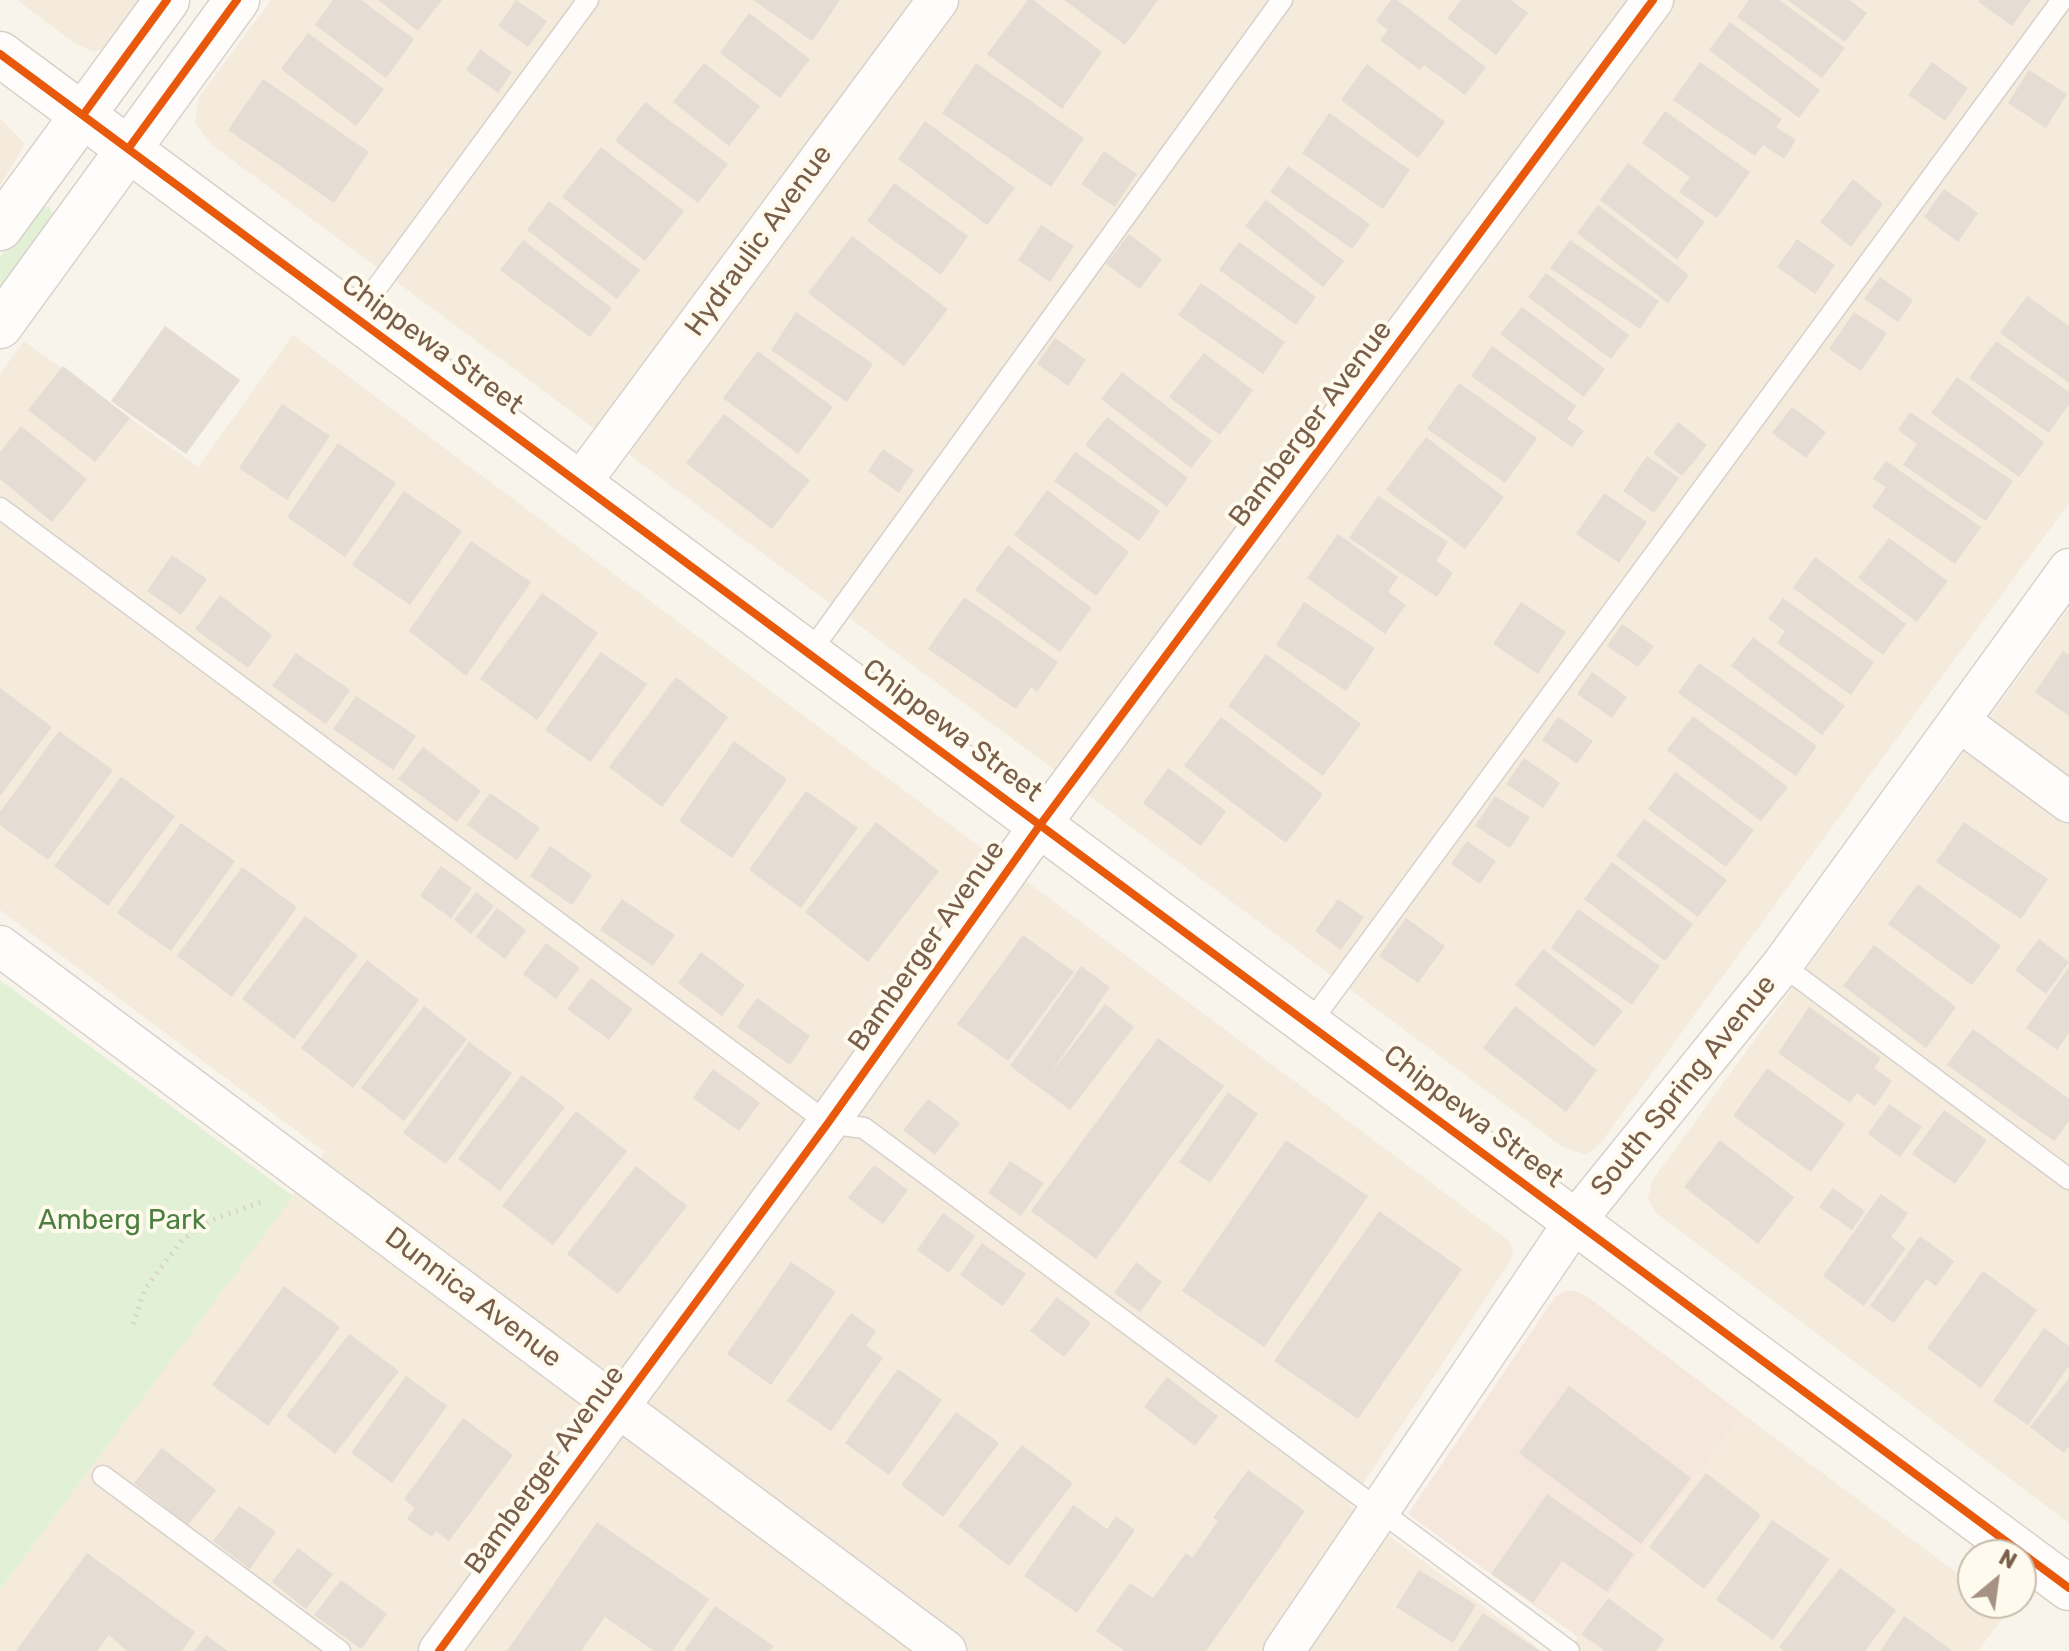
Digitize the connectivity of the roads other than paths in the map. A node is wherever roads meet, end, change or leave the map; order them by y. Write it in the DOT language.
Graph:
graph roads {
  1 [pos="167,0"];
  2 [pos="237,0"];
  3 [pos="588,0"];
  4 [pos="938,0"];
  5 [pos="1282,0"];
  6 [pos="1653,0"];
  7 [pos="2062,0"];
  8 [pos="0,54"];
  9 [pos="83,115"];
  10 [pos="128,149"];
  11 [pos="0,228"];
  12 [pos="356,316"];
  13 [pos="0,326"];
  14 [pos="581,482"];
  15 [pos="0,508"];
  16 [pos="2069,569"];
  17 [pos="810,652"];
  18 [pos="1959,721"];
  19 [pos="2069,802"];
  20 [pos="1040,825"];
  21 [pos="0,946"];
  22 [pos="1782,965"];
  23 [pos="1310,1023"];
  24 [pos="828,1123"];
  25 [pos="2069,1179"];
  26 [pos="1575,1221"];
  27 [pos="619,1407"];
  28 [pos="103,1476"];
  29 [pos="1381,1513"];
  30 [pos="2069,1588"];
  31 [pos="340,1651"];
  32 [pos="439,1651"];
  33 [pos="946,1651"];
  34 [pos="1284,1651"];
  35 [pos="1569,1651"];
  1 -- 9 [label="main road"];
  2 -- 10 [label="main road"];
  3 -- 12 [label="lane"];
  4 -- 14 [label="street, Hydraulic Avenue"];
  5 -- 17 [label="lane"];
  6 -- 20 [label="street, Bamberger Avenue"];
  7 -- 23 [label="lane"];
  8 -- 9 [label="main road, Chippewa Street"];
  9 -- 10 [label="main road, Chippewa Street"];
  9 -- 11 [label="main road"];
  10 -- 12 [label="main road, Chippewa Street"];
  10 -- 13 [label="main road"];
  12 -- 14 [label="main road, Chippewa Street"];
  14 -- 17 [label="main road, Chippewa Street"];
  15 -- 24 [label="lane"];
  16 -- 18 [label="street, South Spring Avenue"];
  17 -- 20 [label="main road, Chippewa Street"];
  18 -- 19 [label="street"];
  18 -- 22 [label="street, South Spring Avenue"];
  20 -- 23 [label="main road, Chippewa Street"];
  20 -- 24 [label="street, Bamberger Avenue"];
  21 -- 27 [label="street, Dunnica Avenue"];
  22 -- 25 [label="lane"];
  22 -- 26 [label="street, South Spring Avenue"];
  23 -- 26 [label="main road, Chippewa Street"];
  24 -- 27 [label="street, Bamberger Avenue"];
  24 -- 29 [label="lane"];
  26 -- 29 [label="street, South Spring Avenue"];
  26 -- 30 [label="main road, Chippewa Street"];
  27 -- 32 [label="street, Bamberger Avenue"];
  27 -- 33 [label="street, Dunnica Avenue"];
  28 -- 31 [label="lane"];
  29 -- 34 [label="street, South Spring Avenue"];
  29 -- 35 [label="lane"];
}
